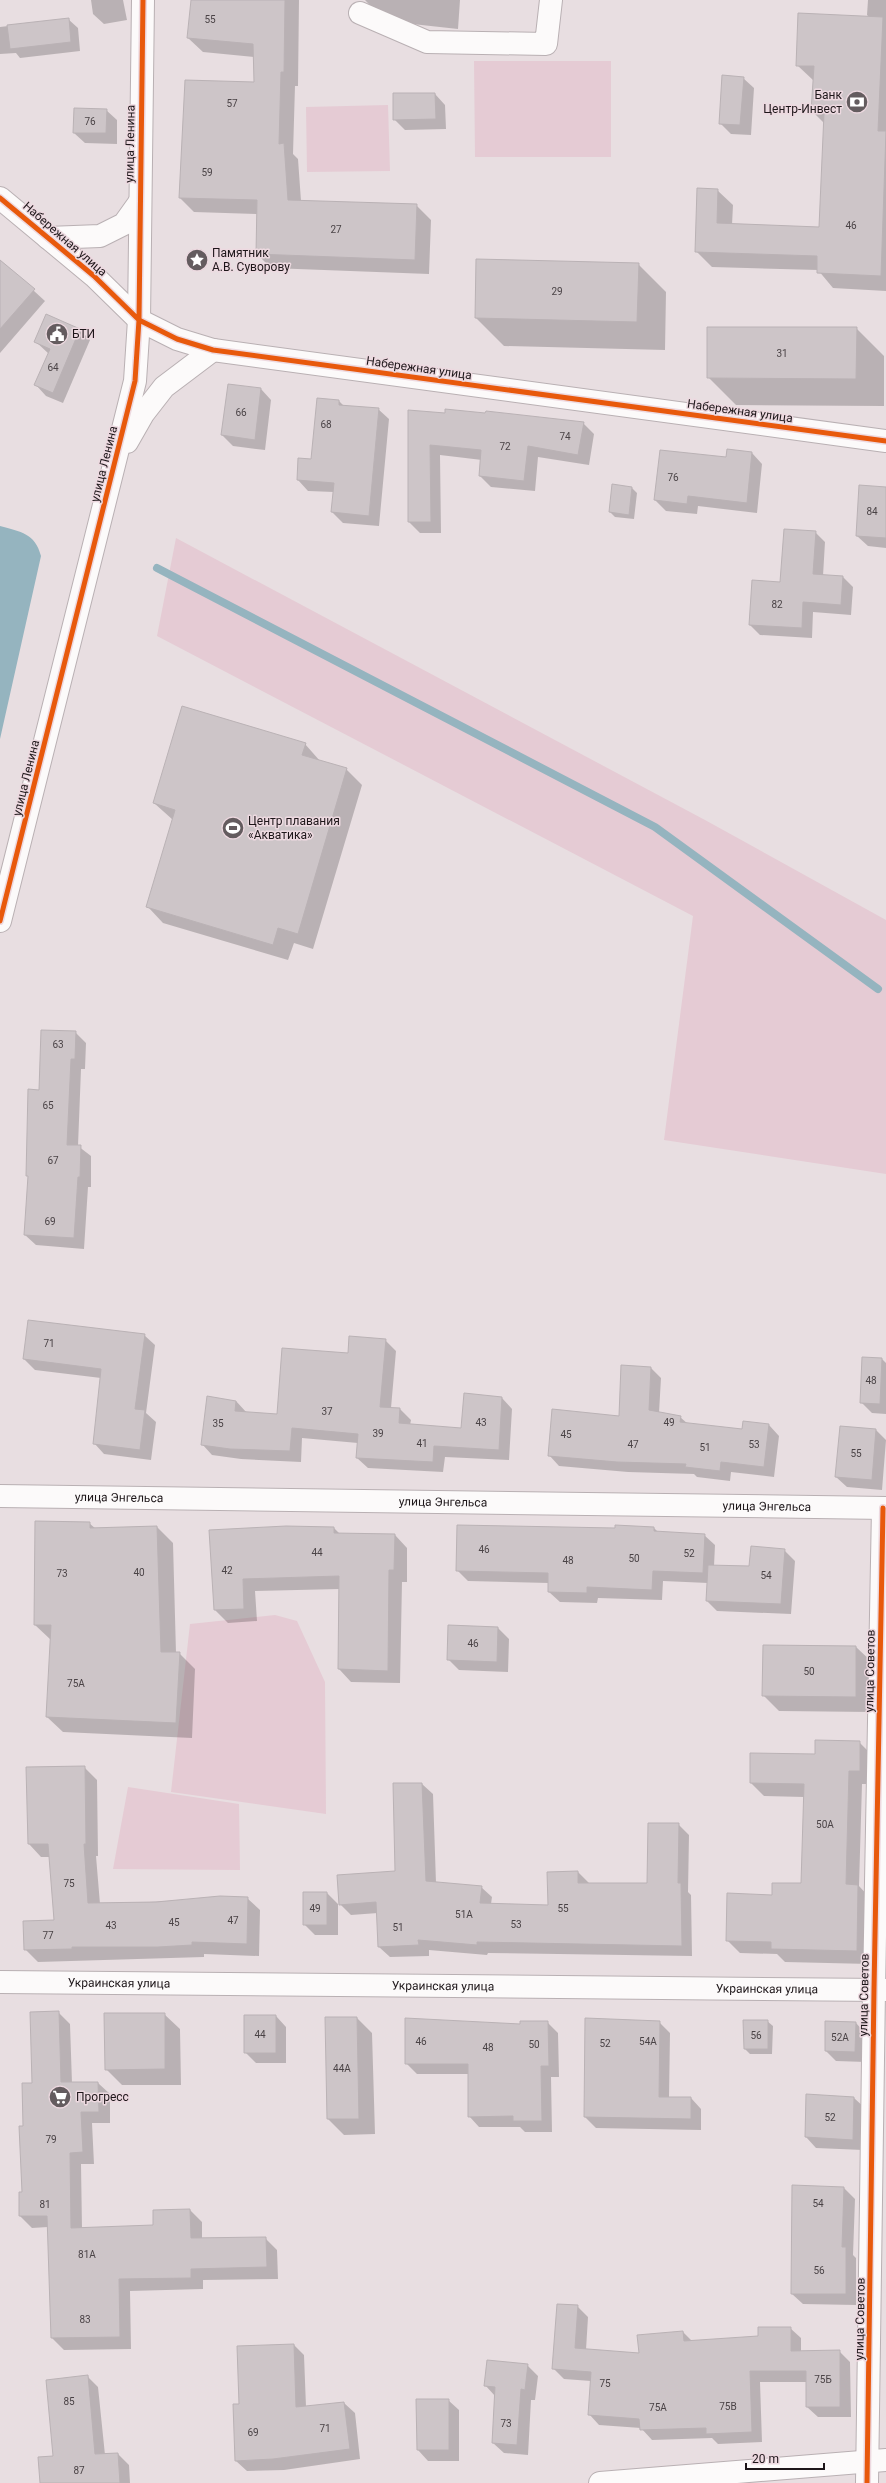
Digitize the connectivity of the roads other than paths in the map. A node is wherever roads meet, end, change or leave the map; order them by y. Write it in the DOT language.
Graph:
graph roads {
  1 [pos="143,0"];
  2 [pos="551,0"];
  3 [pos="360,13"];
  4 [pos="0,198"];
  5 [pos="139,203"];
  6 [pos="48,238"];
  7 [pos="138,320"];
  8 [pos="213,350"];
  9 [pos="886,441"];
  10 [pos="115,462"];
  11 [pos="0,921"];
  12 [pos="0,1496"];
  13 [pos="885,1508"];
  14 [pos="0,1982"];
  15 [pos="880,1989"];
  16 [pos="877,2461"];
  17 [pos="600,2483"];
  18 [pos="867,2483"];
  1 -- 5 [label="street, улица Ленина"];
  2 -- 3 [label="street"];
  4 -- 6 [label="street, Набережная улица"];
  5 -- 6 [label="street"];
  5 -- 7 [label="street, улица Ленина"];
  6 -- 7 [label="street, Набережная улица"];
  7 -- 8 [label="street, Набережная улица"];
  7 -- 10 [label="street, улица Ленина"];
  8 -- 9 [label="street, Набережная улица"];
  8 -- 10 [label="street"];
  10 -- 11 [label="street, улица Ленина"];
  12 -- 13 [label="street, улица Энгельса"];
  13 -- 15 [label="street, улица Советов"];
  14 -- 15 [label="street, Украинская улица"];
  15 -- 16 [label="street, улица Советов"];
  16 -- 17 [label="street"];
  16 -- 18 [label="street, улица Советов"];
}
